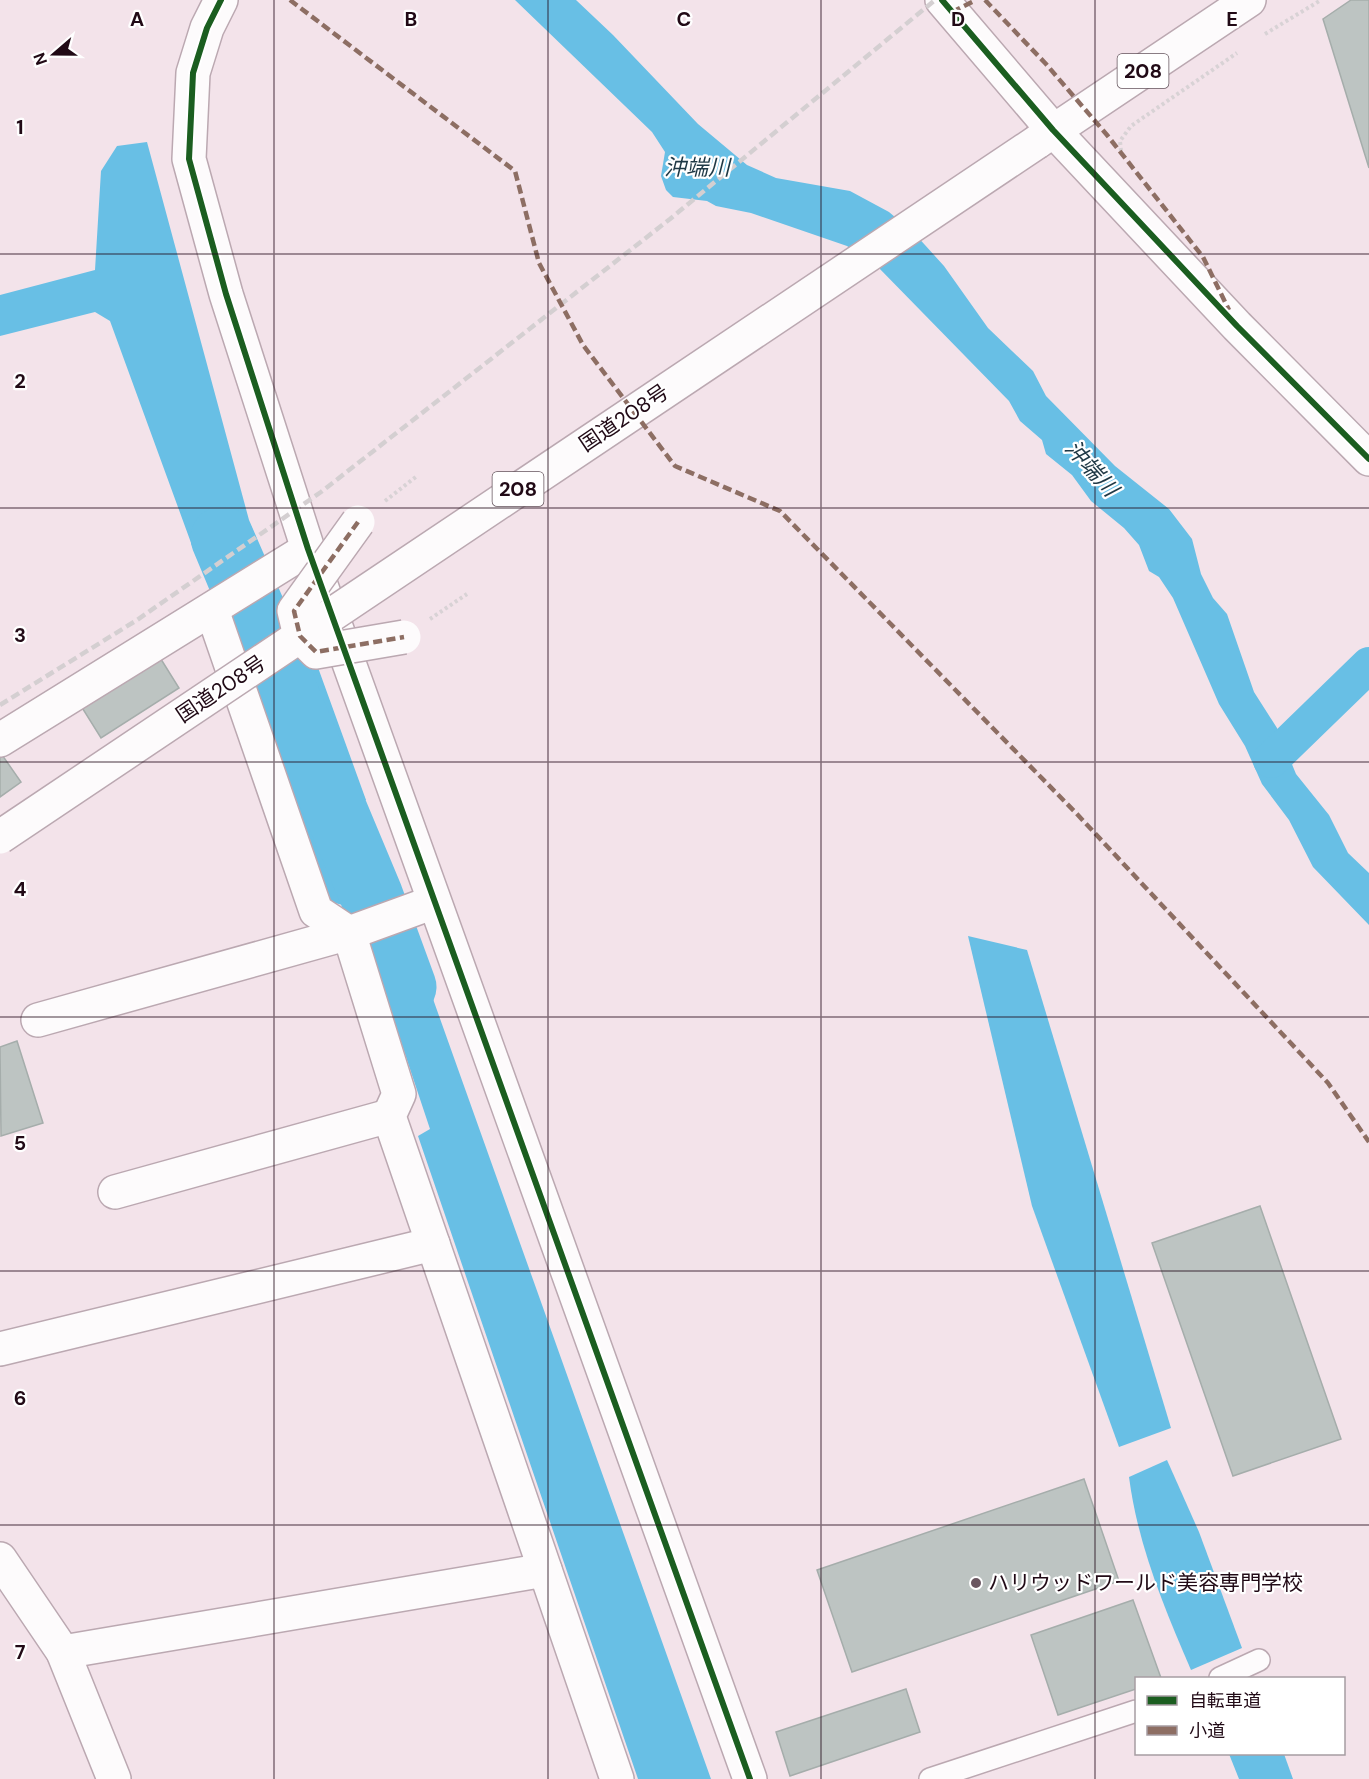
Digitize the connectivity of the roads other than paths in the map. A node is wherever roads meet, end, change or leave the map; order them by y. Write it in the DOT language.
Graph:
graph roads {
  1 [pos="221,0"];
  2 [pos="942,0"];
  3 [pos="1249,0"];
  4 [pos="1045,136"];
  5 [pos="1369,459"];
  6 [pos="358,522"];
  7 [pos="296,557"];
  8 [pos="212,610"];
  9 [pos="300,636"];
  10 [pos="404,637"];
  11 [pos="0,740"];
  12 [pos="0,837"];
  13 [pos="434,902"];
  14 [pos="349,933"];
  15 [pos="38,1020"];
  16 [pos="389,1116"];
  17 [pos="115,1192"];
  18 [pos="433,1244"];
  19 [pos="0,1349"];
  20 [pos="0,1559"];
  21 [pos="545,1570"];
  22 [pos="63,1652"];
  23 [pos="1259,1660"];
  24 [pos="1222,1677"];
  25 [pos="1135,1712"];
  26 [pos="114,1779"];
  27 [pos="617,1779"];
  28 [pos="750,1779"];
  29 [pos="930,1779"];
  1 -- 7 [label="main road"];
  2 -- 4 [label="main road"];
  3 -- 4 [label="main road, 国道208号 / 208"];
  4 -- 5 [label="main road"];
  4 -- 9 [label="main road, 国道208号 / 208, bridge"];
  6 -- 9 [label="main road, bridge"];
  7 -- 8 [label="main road"];
  7 -- 13 [label="main road"];
  8 -- 11 [label="main road"];
  8 -- 14 [label="main road"];
  9 -- 10 [label="main road, bridge"];
  9 -- 12 [label="main road, 国道208号 / 208, bridge"];
  13 -- 14 [label="main road"];
  13 -- 28 [label="main road"];
  14 -- 15 [label="main road"];
  14 -- 16 [label="main road"];
  16 -- 17 [label="main road"];
  16 -- 18 [label="main road"];
  18 -- 19 [label="main road"];
  18 -- 21 [label="main road"];
  20 -- 22 [label="main road"];
  21 -- 22 [label="main road"];
  21 -- 27 [label="main road"];
  22 -- 26 [label="main road"];
  23 -- 24 [label="lane"];
  25 -- 29 [label="lane"];
}
